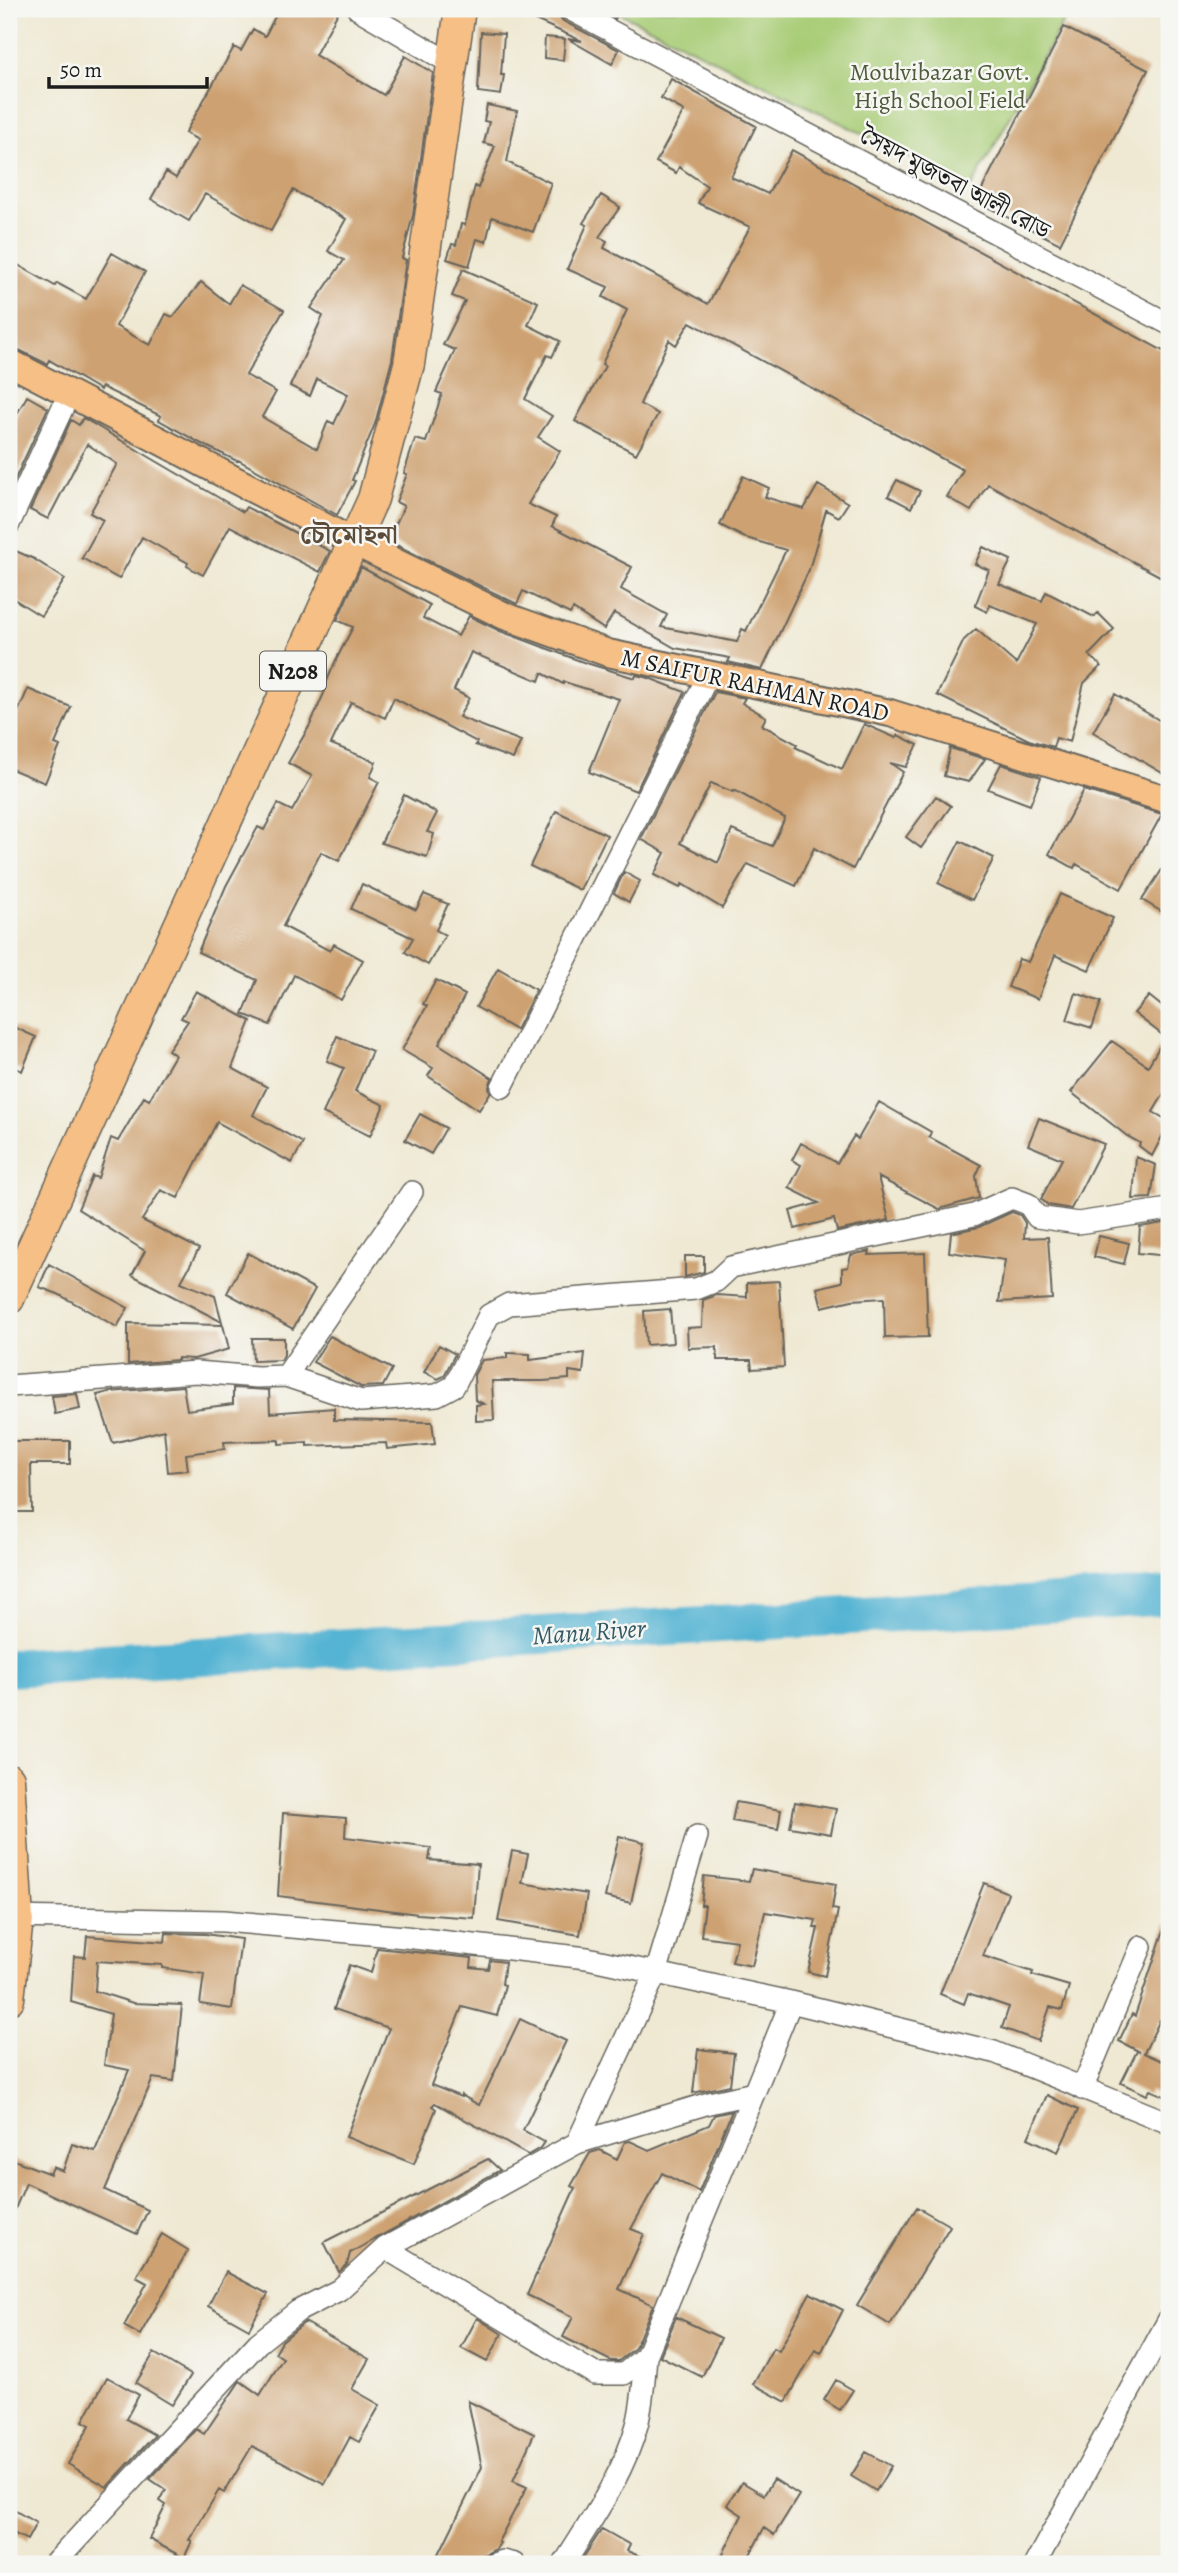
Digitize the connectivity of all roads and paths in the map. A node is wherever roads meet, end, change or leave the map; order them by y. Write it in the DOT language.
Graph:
graph roads {
  1 [pos="358,9"];
  2 [pos="460,9"];
  3 [pos="569,9"];
  4 [pos="452,64"];
  5 [pos="1168,319"];
  6 [pos="9,362"];
  7 [pos="69,394"];
  8 [pos="9,524"];
  9 [pos="352,541"];
  10 [pos="709,674"];
  11 [pos="1169,800"];
  12 [pos="502,1087"];
  13 [pos="412,1192"];
  14 [pos="54,1199"];
  15 [pos="1169,1209"];
  16 [pos="9,1267"];
  17 [pos="9,1298"];
  18 [pos="286,1376"];
  19 [pos="9,1386"];
  20 [pos="9,1779"];
  21 [pos="697,1836"];
  22 [pos="14,1918"];
  23 [pos="1141,1947"];
  24 [pos="656,1973"];
  25 [pos="9,1999"];
  26 [pos="791,2002"];
  27 [pos="1082,2089"];
  28 [pos="754,2093"];
  29 [pos="1169,2123"];
  30 [pos="577,2143"];
  31 [pos="385,2248"];
  32 [pos="1169,2319"];
  33 [pos="646,2356"];
  34 [pos="54,2564"];
  35 [pos="494,2564"];
  36 [pos="514,2564"];
  37 [pos="564,2564"];
  38 [pos="1035,2564"];
  1 -- 4 [label="street"];
  2 -- 4 [label="highway, N208"];
  3 -- 5 [label="street, সৈয়দ মুজতবা আলী রোড"];
  4 -- 9 [label="highway, N208"];
  6 -- 7 [label="main road, M SAIFUR RAHMAN ROAD"];
  7 -- 8 [label="street"];
  7 -- 9 [label="main road, M SAIFUR RAHMAN ROAD"];
  9 -- 10 [label="main road, M SAIFUR RAHMAN ROAD"];
  9 -- 14 [label="highway, N208"];
  10 -- 11 [label="main road, M SAIFUR RAHMAN ROAD"];
  10 -- 12 [label="street"];
  13 -- 18 [label="street"];
  14 -- 16 [label="street"];
  14 -- 17 [label="highway, N208"];
  15 -- 18 [label="street"];
  18 -- 19 [label="street"];
  20 -- 22 [label="highway"];
  21 -- 24 [label="street"];
  22 -- 24 [label="street"];
  22 -- 25 [label="highway"];
  23 -- 27 [label="street"];
  24 -- 26 [label="street"];
  24 -- 30 [label="street"];
  26 -- 27 [label="street"];
  26 -- 28 [label="street"];
  27 -- 29 [label="street"];
  28 -- 30 [label="street"];
  28 -- 33 [label="street"];
  30 -- 31 [label="street"];
  31 -- 33 [label="street"];
  31 -- 34 [label="street"];
  32 -- 38 [label="street"];
  33 -- 37 [label="street"];
  35 -- 36 [label="street"];
}
